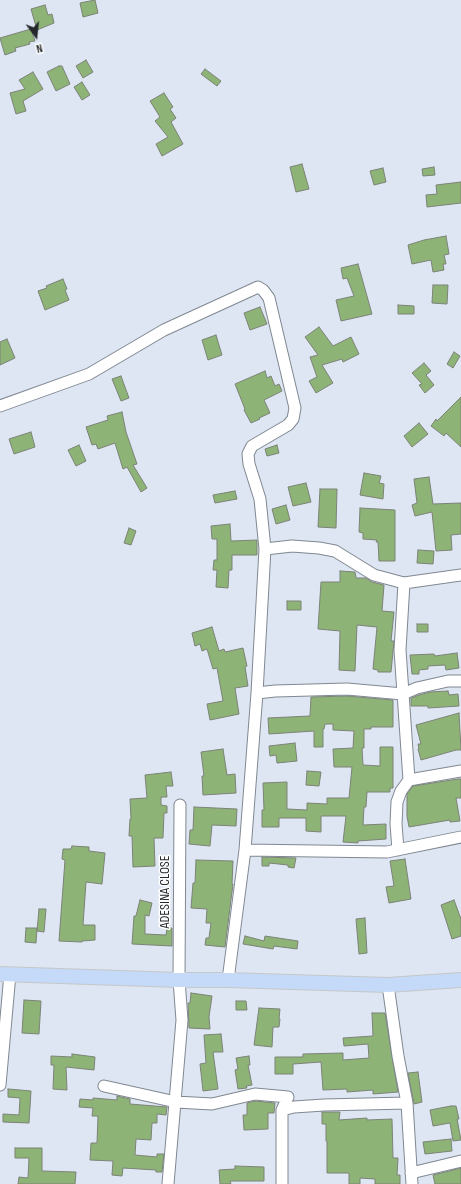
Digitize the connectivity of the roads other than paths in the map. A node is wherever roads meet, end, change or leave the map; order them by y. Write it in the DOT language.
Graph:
graph roads {
  1 [pos="0,406"];
  2 [pos="265,549"];
  3 [pos="461,575"];
  4 [pos="404,583"];
  5 [pos="461,681"];
  6 [pos="257,692"];
  7 [pos="403,694"];
  8 [pos="461,771"];
  9 [pos="409,780"];
  10 [pos="180,805"];
  11 [pos="461,837"];
  12 [pos="245,850"];
  13 [pos="398,850"];
  14 [pos="5,974"];
  15 [pos="179,980"];
  16 [pos="228,980"];
  17 [pos="461,980"];
  18 [pos="388,986"];
  19 [pos="0,1085"];
  20 [pos="104,1086"];
  21 [pos="176,1102"];
  22 [pos="407,1103"];
  23 [pos="282,1110"];
  24 [pos="461,1161"];
  25 [pos="412,1178"];
  26 [pos="168,1184"];
  27 [pos="282,1184"];
  1 -- 2 [label="street"];
  2 -- 4 [label="street"];
  2 -- 6 [label="street"];
  3 -- 4 [label="street"];
  4 -- 7 [label="street"];
  5 -- 7 [label="street"];
  6 -- 7 [label="street"];
  6 -- 12 [label="street"];
  7 -- 9 [label="street"];
  8 -- 9 [label="street"];
  9 -- 13 [label="street"];
  10 -- 15 [label="street, ADESINA CLOSE"];
  11 -- 13 [label="street"];
  12 -- 13 [label="street"];
  12 -- 16 [label="street"];
  14 -- 15 [label="main road"];
  14 -- 19 [label="street"];
  15 -- 16 [label="main road"];
  15 -- 21 [label="street, ADESINA CLOSE"];
  16 -- 18 [label="main road"];
  17 -- 18 [label="main road"];
  18 -- 22 [label="street"];
  20 -- 21 [label="street"];
  21 -- 23 [label="street"];
  21 -- 26 [label="street, ADESINA CLOSE"];
  22 -- 23 [label="street"];
  22 -- 25 [label="street"];
  23 -- 27 [label="street"];
  24 -- 25 [label="street"];
}
